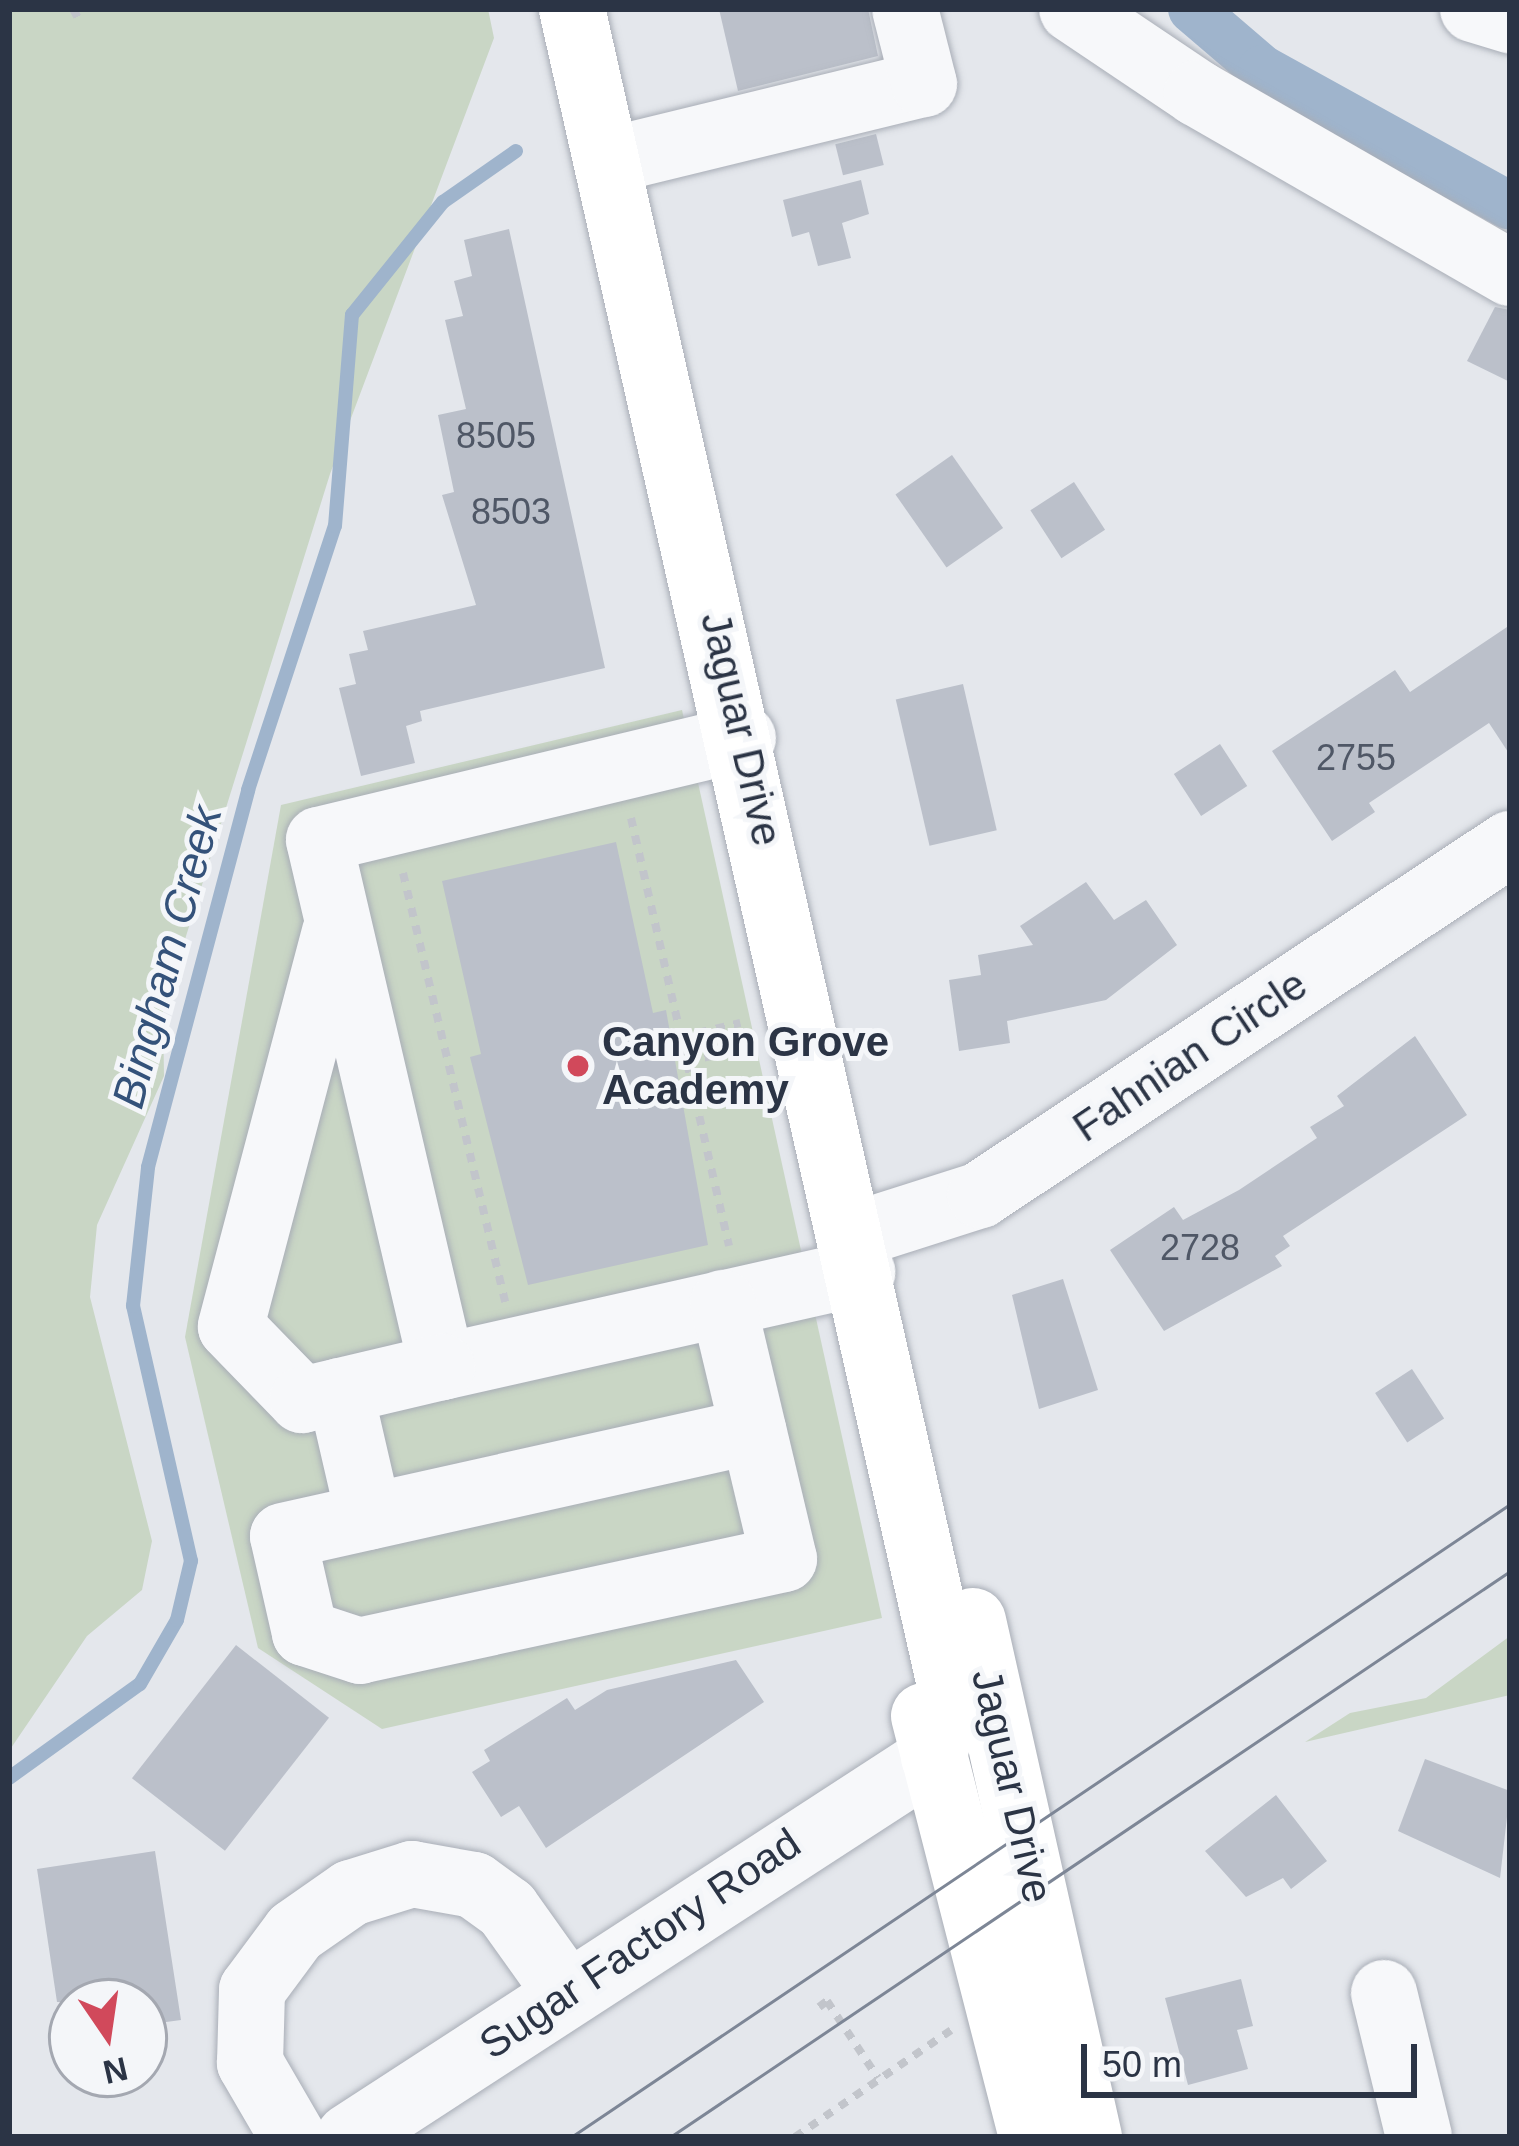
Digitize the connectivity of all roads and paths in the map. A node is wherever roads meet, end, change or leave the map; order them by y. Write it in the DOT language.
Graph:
graph roads {
  1 [pos="572,9"];
  2 [pos="905,9"];
  3 [pos="1072,9"];
  4 [pos="1473,9"];
  5 [pos="1510,20"];
  6 [pos="607,161"];
  7 [pos="1510,273"];
  8 [pos="743,738"];
  9 [pos="651,814"];
  10 [pos="631,818"];
  11 [pos="608,824"];
  12 [pos="1510,844"];
  13 [pos="426,867"];
  14 [pos="338,923"];
  15 [pos="740,1023"];
  16 [pos="681,1037"];
  17 [pos="746,1048"];
  18 [pos="687,1061"];
  19 [pos="858,1254"];
  20 [pos="728,1284"];
  21 [pos="508,1318"];
  22 [pos="442,1367"];
  23 [pos="340,1391"];
  24 [pos="753,1431"];
  25 [pos="900,1452"];
  26 [pos="369,1517"];
  27 [pos="934,1757"];
  28 [pos="567,1993"];
  29 [pos="1384,1994"];
  30 [pos="819,2007"];
  31 [pos="962,2022"];
  32 [pos="878,2078"];
  33 [pos="293,2137"];
  34 [pos="349,2137"];
  35 [pos="795,2137"];
  36 [pos="1032,2137"];
  37 [pos="1089,2137"];
  38 [pos="1419,2137"];
  1 -- 6 [label="main road, Jaguar Drive"];
  2 -- 6 [label="street"];
  3 -- 7 [label="street"];
  4 -- 5 [label="street"];
  6 -- 8 [label="main road, Jaguar Drive"];
  8 -- 14 [label="street"];
  8 -- 19 [label="main road, Jaguar Drive"];
  9 -- 10 [label="path"];
  10 -- 11 [label="path"];
  10 -- 16 [label="path"];
  12 -- 19 [label="street, Fahnian Circle"];
  13 -- 21 [label="path"];
  14 -- 22 [label="street"];
  14 -- 23 [label="street, Fahnian Circle"];
  15 -- 16 [label="path"];
  16 -- 18 [label="path"];
  17 -- 18 [label="path"];
  18 -- 20 [label="path"];
  19 -- 20 [label="street, Fahnian Circle"];
  19 -- 25 [label="main road, Jaguar Drive"];
  20 -- 22 [label="street, Fahnian Circle"];
  20 -- 24 [label="street"];
  22 -- 23 [label="street, Fahnian Circle"];
  23 -- 26 [label="street"];
  24 -- 26 [label="street"];
  24 -- 26 [label="street"];
  25 -- 27 [label="main road"];
  25 -- 37 [label="main road, Jaguar Drive"];
  27 -- 28 [label="street, Sugar Factory Road"];
  27 -- 36 [label="main road, Jaguar Drive"];
  28 -- 33 [label="street"];
  28 -- 34 [label="street, Sugar Factory Road"];
  29 -- 38 [label="street"];
  30 -- 32 [label="path"];
  31 -- 32 [label="path"];
  32 -- 35 [label="path"];
}
